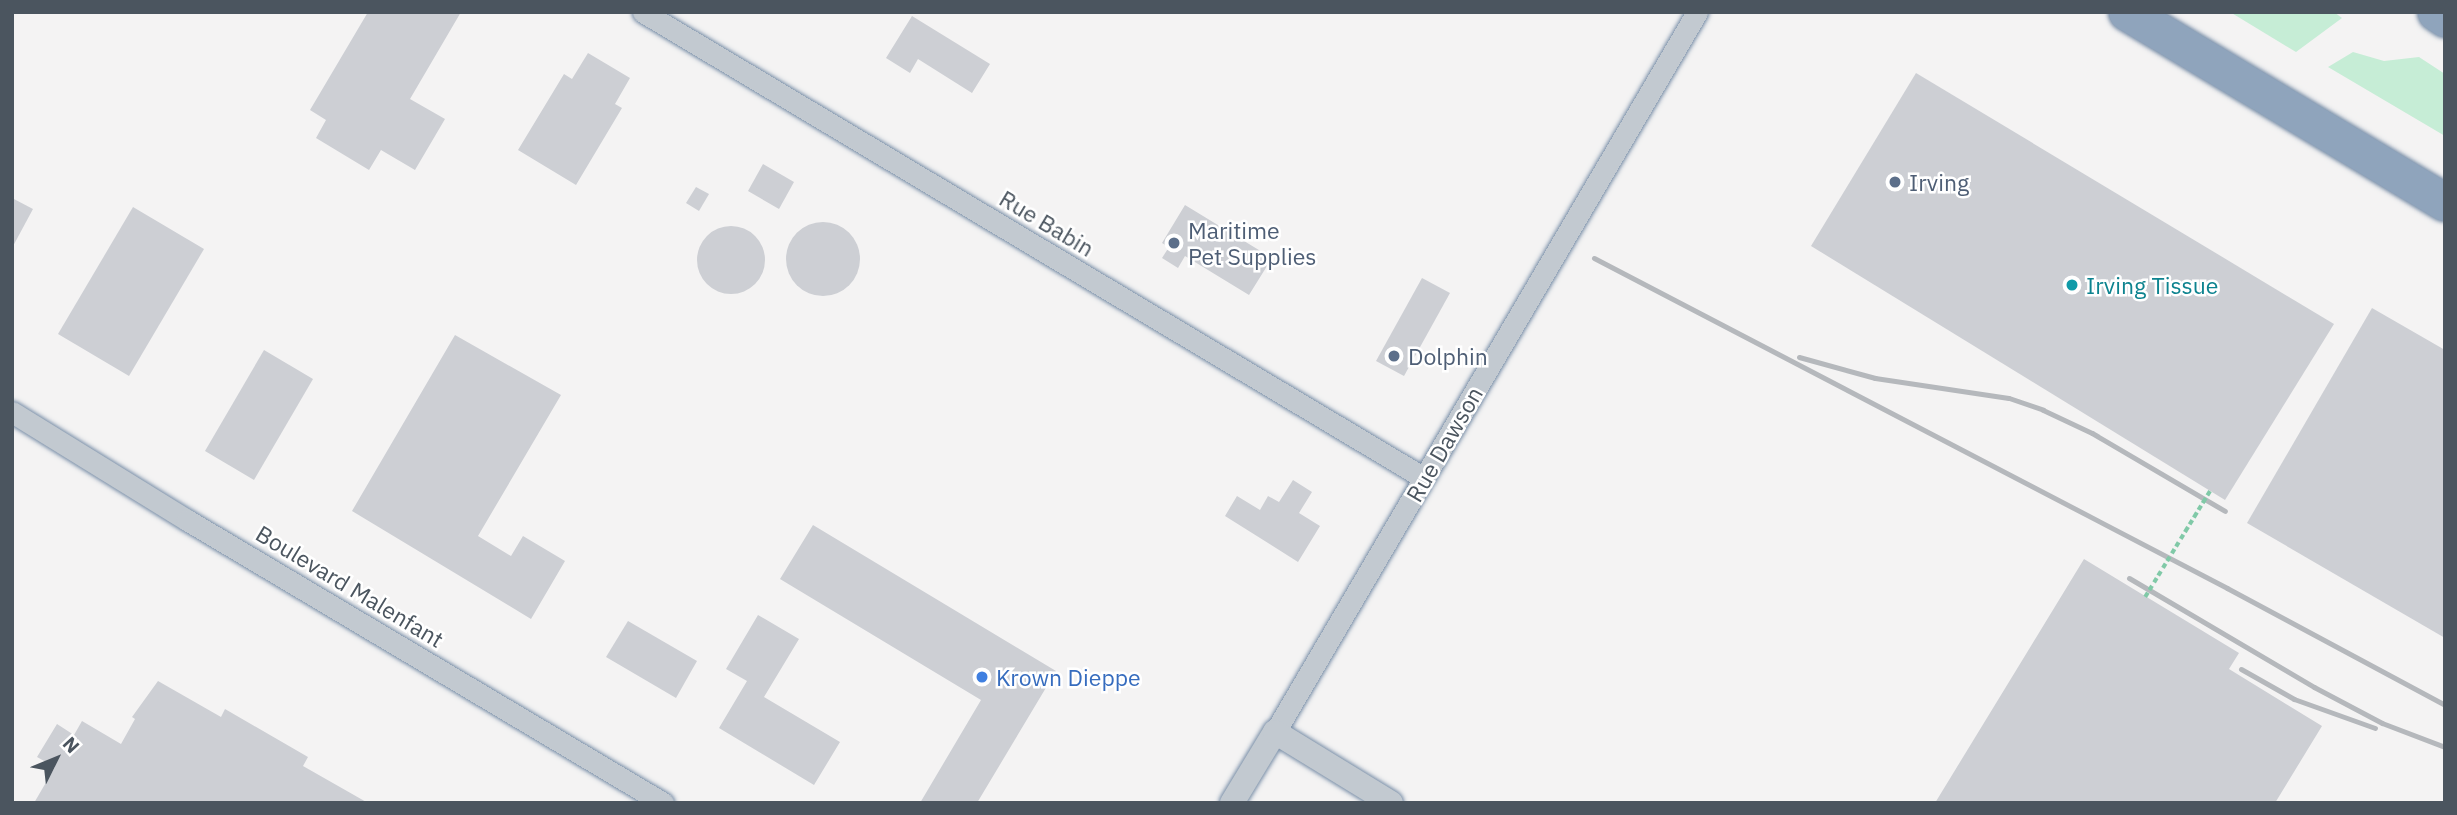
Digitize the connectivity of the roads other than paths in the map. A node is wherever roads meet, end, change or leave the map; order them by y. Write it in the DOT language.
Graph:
graph roads {
  1 [pos="643,12"];
  2 [pos="1698,12"];
  3 [pos="2127,12"];
  4 [pos="2436,12"];
  5 [pos="2445,19"];
  6 [pos="2284,106"];
  7 [pos="2445,202"];
  8 [pos="2445,215"];
  9 [pos="12,412"];
  10 [pos="1424,478"];
  11 [pos="1275,732"];
  12 [pos="663,803"];
  13 [pos="1231,803"];
  14 [pos="1391,803"];
  1 -- 10 [label="street, Rue Babin"];
  2 -- 10 [label="street, Rue Dawson"];
  3 -- 6 [label="highway"];
  4 -- 5 [label="highway"];
  6 -- 7 [label="highway"];
  6 -- 8 [label="highway"];
  9 -- 12 [label="street, Boulevard Malenfant"];
  10 -- 11 [label="street, Rue Dawson"];
  11 -- 13 [label="street, Rue Dawson"];
  11 -- 14 [label="street"];
}
